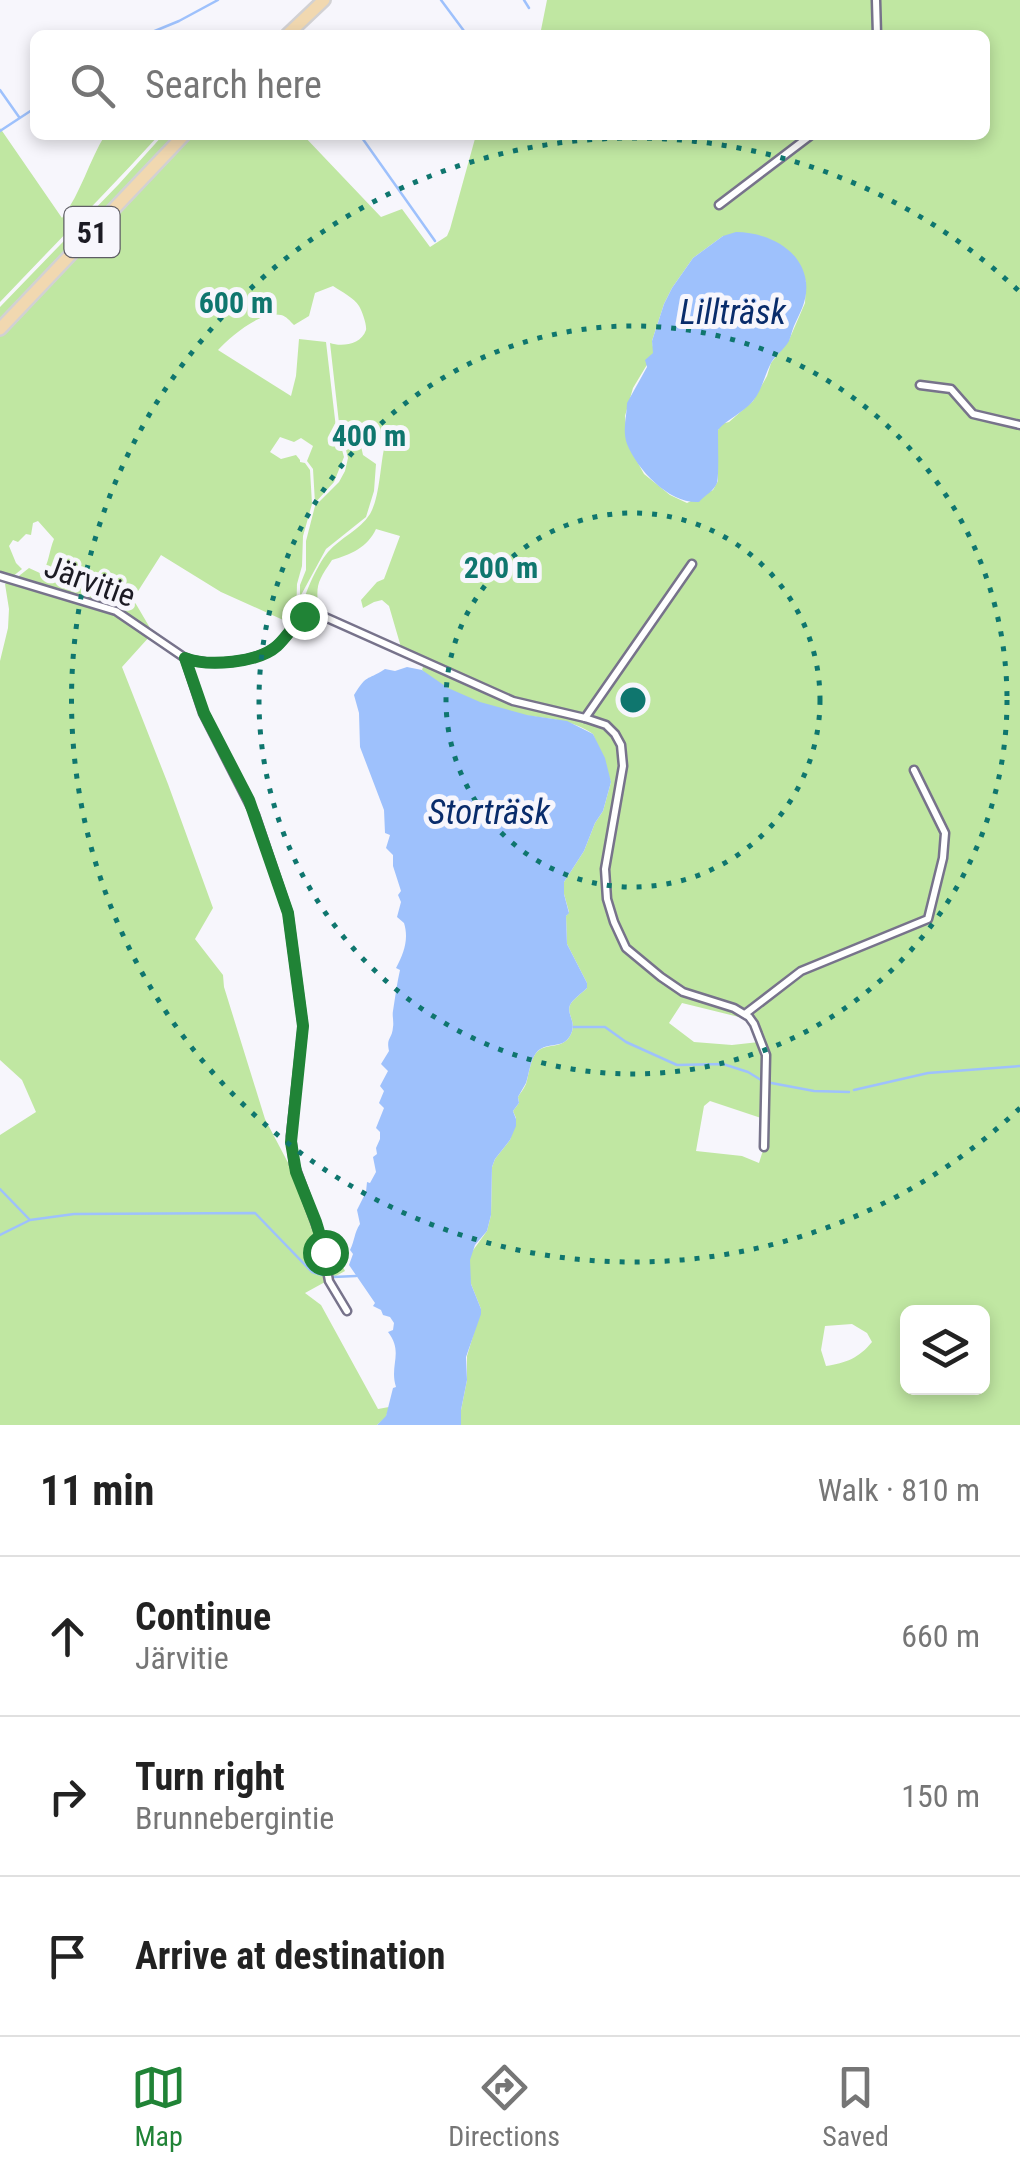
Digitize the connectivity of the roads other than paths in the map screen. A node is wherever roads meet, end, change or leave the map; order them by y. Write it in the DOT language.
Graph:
graph roads {
  1 [pos="324,0"];
  2 [pos="876,0"];
  3 [pos="292,30"];
  4 [pos="878,30"];
  5 [pos="179,140"];
  6 [pos="804,140"];
  7 [pos="719,205"];
  8 [pos="0,329"];
  9 [pos="920,385"];
  10 [pos="1020,425"];
  11 [pos="692,564"];
  12 [pos="0,576"];
  13 [pos="185,658"];
  14 [pos="585,718"];
  15 [pos="914,770"];
  16 [pos="745,1014"];
  17 [pos="764,1147"];
  18 [pos="347,1312"];
  1 -- 3 [label="main road"];
  2 -- 4 [label="street"];
  5 -- 8 [label="main road, 51"];
  6 -- 7 [label="street"];
  9 -- 10 [label="street"];
  11 -- 14 [label="street"];
  12 -- 13 [label="street, Järvitie"];
  13 -- 14 [label="street"];
  13 -- 18 [label="street"];
  14 -- 16 [label="street"];
  15 -- 16 [label="street"];
  16 -- 17 [label="street"];
}
